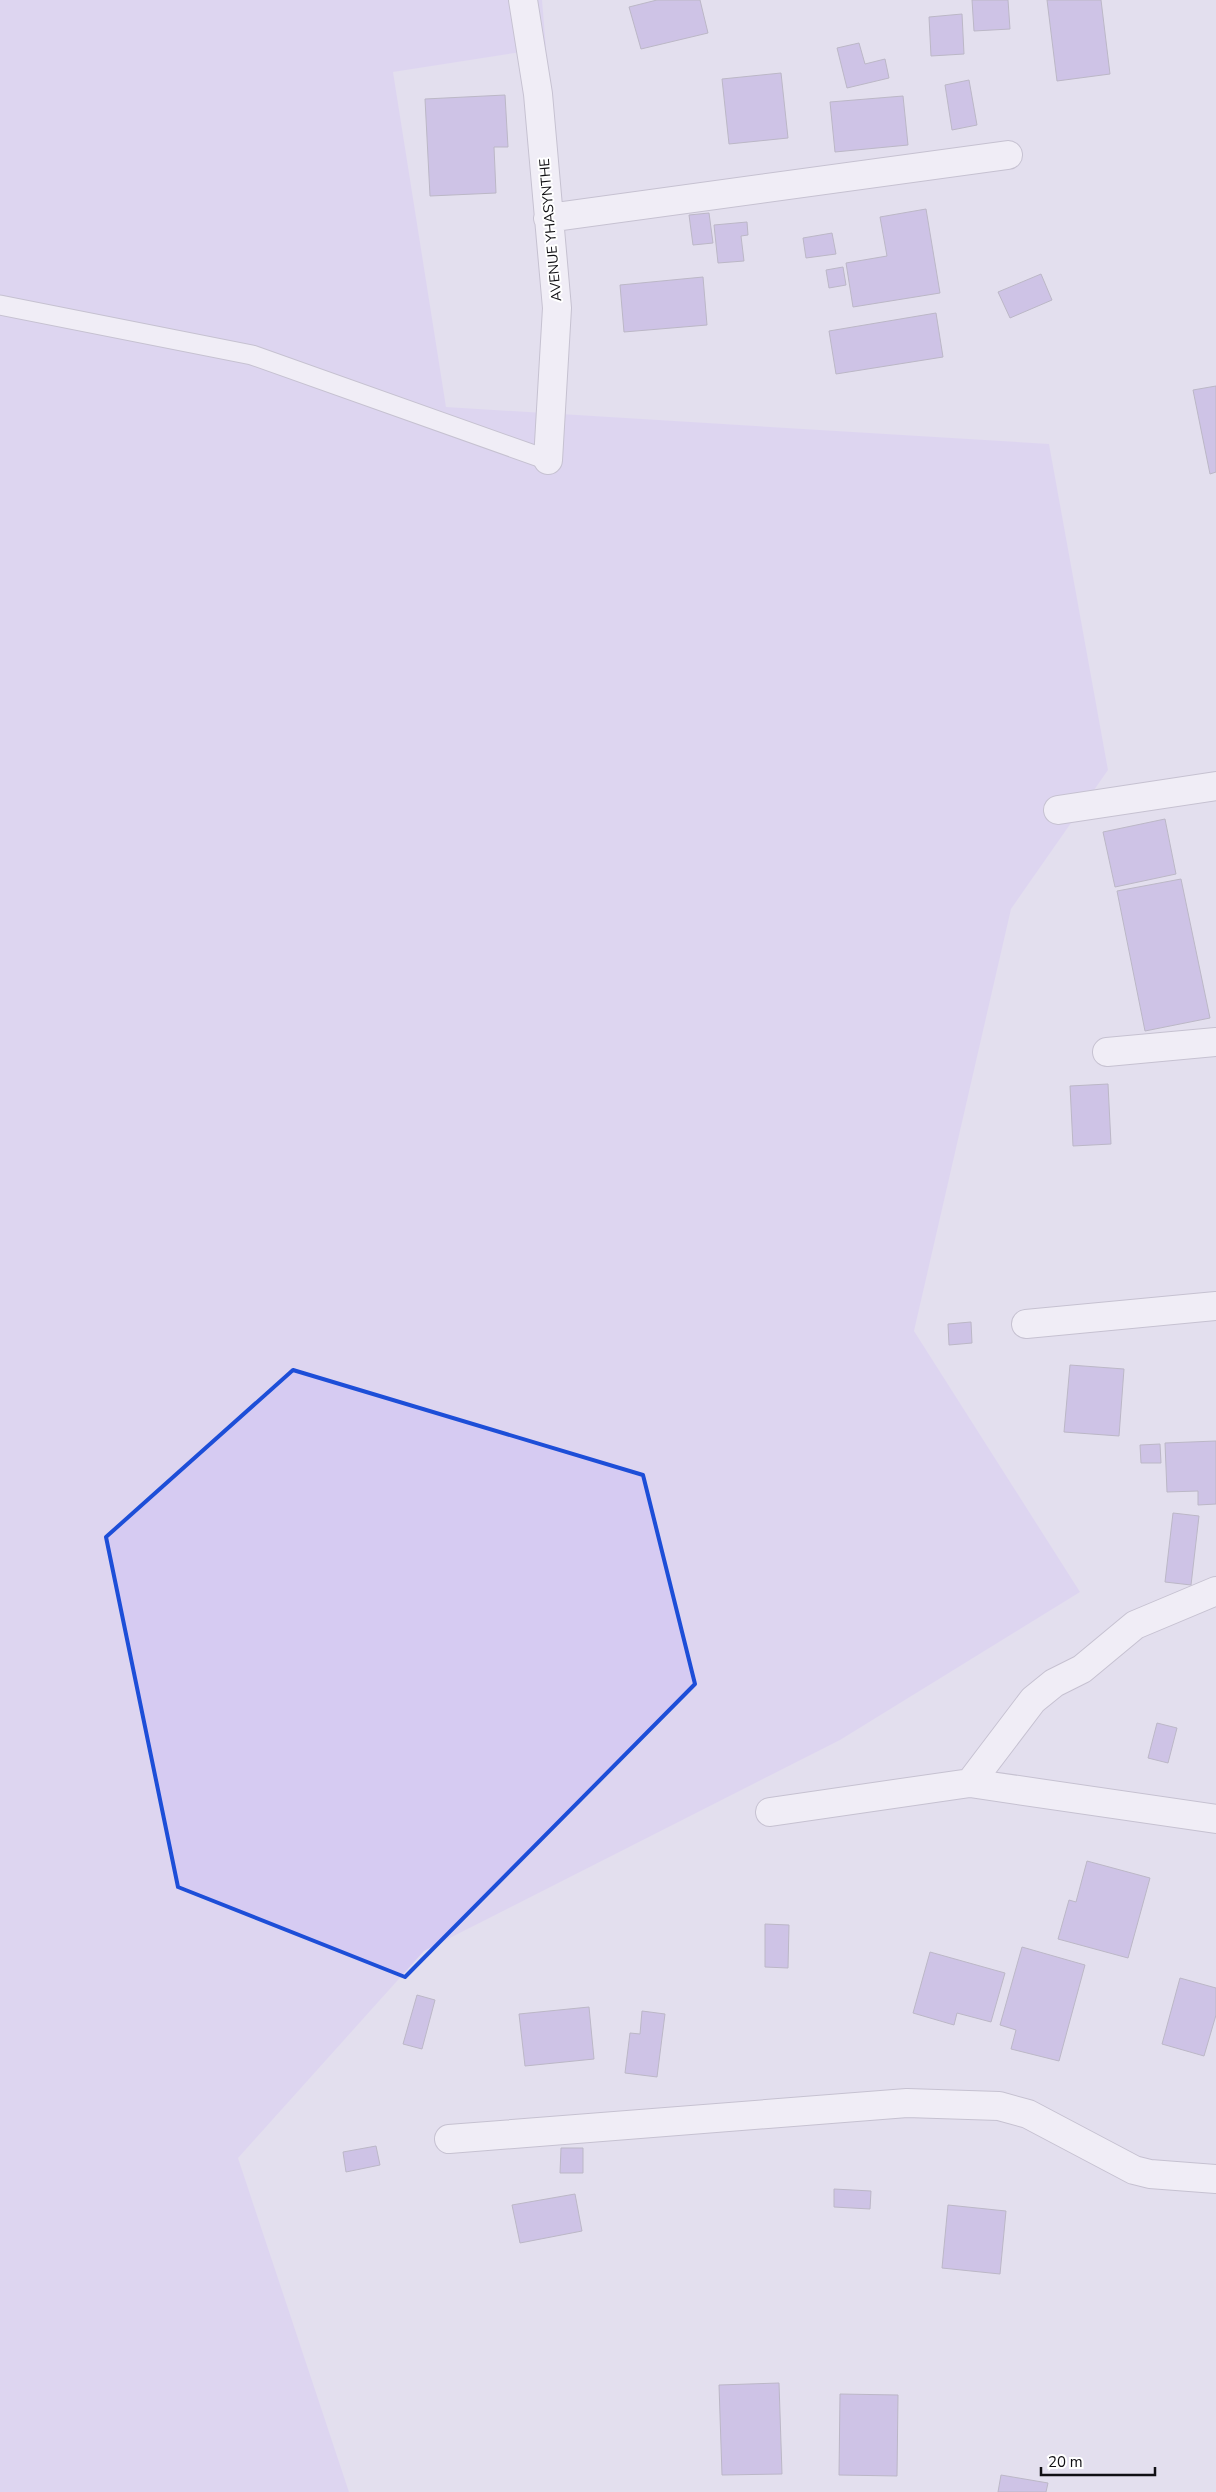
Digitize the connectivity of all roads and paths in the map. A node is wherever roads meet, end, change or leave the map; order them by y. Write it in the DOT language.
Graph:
graph roads {
  1 [pos="523,0"];
  2 [pos="1008,155"];
  3 [pos="548,218"];
  4 [pos="0,305"];
  5 [pos="548,460"];
  6 [pos="1216,786"];
  7 [pos="1058,810"];
  8 [pos="1216,1042"];
  9 [pos="1107,1052"];
  10 [pos="1216,1306"];
  11 [pos="1026,1324"];
  12 [pos="1216,1591"];
  13 [pos="970,1783"];
  14 [pos="770,1812"];
  15 [pos="1216,1819"];
  16 [pos="449,2139"];
  17 [pos="1216,2178"];
  1 -- 3 [label="street, AVENUE YHASYNTHE"];
  2 -- 3 [label="street"];
  3 -- 5 [label="street, AVENUE YHASYNTHE"];
  4 -- 5 [label="lane"];
  6 -- 7 [label="street"];
  8 -- 9 [label="street"];
  10 -- 11 [label="street"];
  12 -- 13 [label="street"];
  13 -- 14 [label="street"];
  13 -- 15 [label="street"];
  16 -- 17 [label="street"];
}
